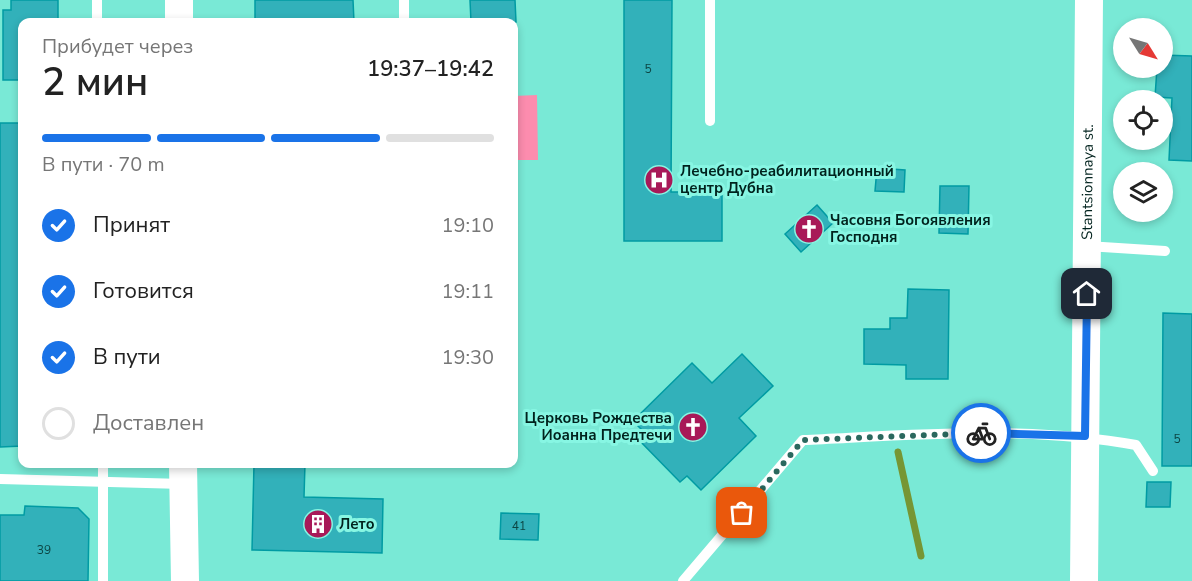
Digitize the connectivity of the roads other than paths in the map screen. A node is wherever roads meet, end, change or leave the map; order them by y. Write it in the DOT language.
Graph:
graph roads {
  1 [pos="97,0"];
  2 [pos="179,0"];
  3 [pos="404,0"];
  4 [pos="710,0"];
  5 [pos="1089,0"];
  6 [pos="97,18"];
  7 [pos="179,18"];
  8 [pos="404,18"];
  9 [pos="710,121"];
  10 [pos="1087,246"];
  11 [pos="1165,251"];
  12 [pos="1085,436"];
  13 [pos="103,468"];
  14 [pos="1153,471"];
  15 [pos="183,474"];
  16 [pos="0,479"];
  17 [pos="104,482"];
  18 [pos="103,581"];
  19 [pos="185,581"];
  20 [pos="684,581"];
  21 [pos="1084,581"];
  1 -- 6 [label="lane"];
  2 -- 7 [label="main road"];
  3 -- 8 [label="lane"];
  4 -- 9 [label="lane"];
  5 -- 10 [label="main road, Stantsionnaya st."];
  10 -- 11 [label="lane"];
  10 -- 12 [label="main road, Stantsionnaya st."];
  12 -- 14 [label="lane"];
  12 -- 20 [label="lane"];
  12 -- 21 [label="main road, Stantsionnaya st."];
  13 -- 17 [label="lane"];
  15 -- 17 [label="lane"];
  15 -- 19 [label="main road"];
  16 -- 17 [label="lane"];
  17 -- 18 [label="lane"];
}
